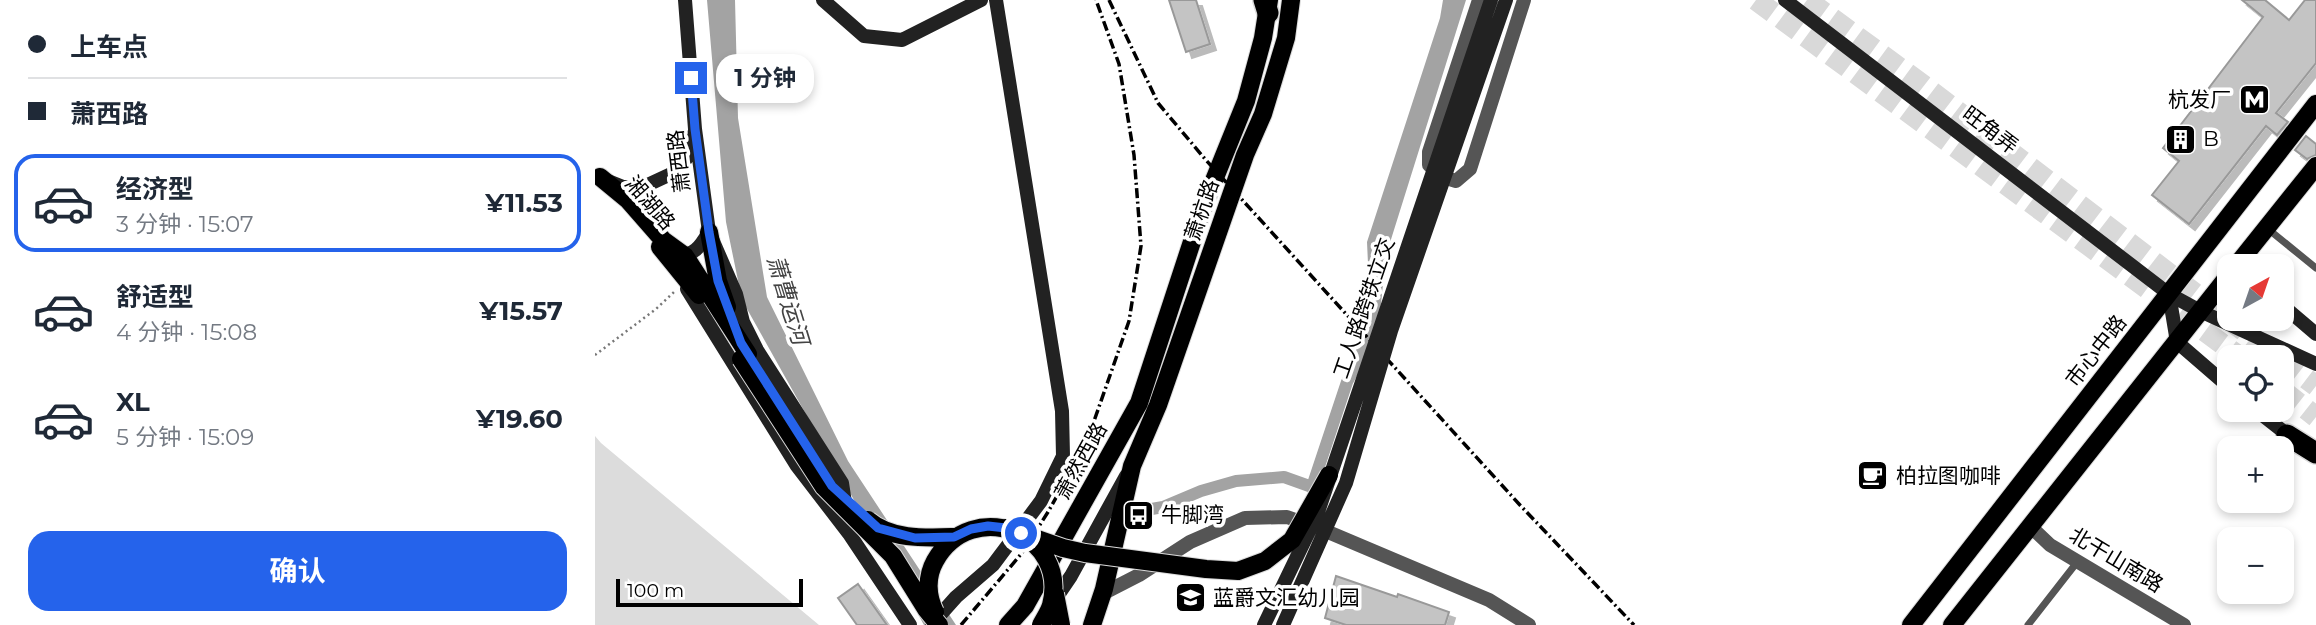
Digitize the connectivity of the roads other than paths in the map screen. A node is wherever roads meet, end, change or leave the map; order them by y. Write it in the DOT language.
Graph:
graph roads {
  1 [pos="685,0"];
  2 [pos="823,0"];
  3 [pos="981,0"];
  4 [pos="996,0"];
  5 [pos="1291,0"];
  6 [pos="1479,0"];
  7 [pos="1491,0"];
  8 [pos="1506,0"];
  9 [pos="1524,0"];
  10 [pos="1785,0"];
  11 [pos="1267,4"];
  12 [pos="2316,104"];
  13 [pos="695,129"];
  14 [pos="2316,166"];
  15 [pos="598,174"];
  16 [pos="2267,228"];
  17 [pos="709,232"];
  18 [pos="660,247"];
  19 [pos="2246,254"];
  20 [pos="685,256"];
  21 [pos="2316,268"];
  22 [pos="2217,290"];
  23 [pos="2169,294"];
  24 [pos="2200,311"];
  25 [pos="2294,315"];
  26 [pos="2316,334"];
  27 [pos="2177,342"];
  28 [pos="743,352"];
  29 [pos="2316,364"];
  30 [pos="2217,377"];
  31 [pos="2271,422"];
  32 [pos="1126,426"];
  33 [pos="2287,435"];
  34 [pos="2316,455"];
  35 [pos="1132,466"];
  36 [pos="1329,475"];
  37 [pos="2030,526"];
  38 [pos="1006,528"];
  39 [pos="850,535"];
  40 [pos="954,537"];
  41 [pos="2078,561"];
  42 [pos="1053,587"];
  43 [pos="1102,594"];
  44 [pos="910,625"];
  45 [pos="931,625"];
  46 [pos="940,625"];
  47 [pos="1008,625"];
  48 [pos="1039,625"];
  49 [pos="1061,625"];
  50 [pos="1092,625"];
  51 [pos="1264,625"];
  52 [pos="1283,625"];
  53 [pos="1529,625"];
  54 [pos="1911,625"];
  55 [pos="1952,625"];
  56 [pos="2028,625"];
  57 [pos="2184,625"];
  1 -- 13 [label="main road, 萧西路"];
  2 -- 3 [label="main road"];
  4 -- 45 [label="main road"];
  5 -- 35 [label="main road, 萧杭路"];
  6 -- 9 [label="street"];
  7 -- 36 [label="main road, 工人路跨铁立交, bridge"];
  8 -- 52 [label="main road, 工人路跨铁立交, bridge"];
  10 -- 23 [label="main road, 旺角弄"];
  11 -- 32 [label="main road, 萧杭路"];
  12 -- 23 [label="main road, 市心中路"];
  13 -- 15 [label="main road"];
  13 -- 17 [label="main road, 萧西路"];
  14 -- 16 [label="main road"];
  15 -- 18 [label="main road, 湘湖路"];
  15 -- 20 [label="main road"];
  16 -- 19 [label="main road"];
  16 -- 21 [label="lane"];
  17 -- 20 [label="main road, 湘湖路"];
  17 -- 28 [label="main road"];
  17 -- 39 [label="main road, 萧西路"];
  18 -- 20 [label="main road, 湘湖路"];
  18 -- 28 [label="main road"];
  18 -- 39 [label="main road"];
  20 -- 28 [label="main road"];
  22 -- 24 [label="main road"];
  23 -- 24 [label="main road, 旺角弄"];
  23 -- 27 [label="main road"];
  23 -- 54 [label="main road, 市心中路"];
  24 -- 27 [label="main road"];
  24 -- 29 [label="main road, 旺角弄"];
  25 -- 26 [label="main road"];
  27 -- 30 [label="main road"];
  27 -- 37 [label="main road"];
  28 -- 40 [label="main road, bridge"];
  28 -- 46 [label="main road, bridge"];
  31 -- 33 [label="main road"];
  32 -- 47 [label="main road, 萧然西路"];
  33 -- 34 [label="highway"];
  35 -- 43 [label="main road"];
  35 -- 48 [label="main road"];
  36 -- 38 [label="main road, bridge"];
  36 -- 51 [label="main road, 工人路跨铁立交, bridge"];
  37 -- 41 [label="street, 北干山南路"];
  37 -- 55 [label="main road"];
  38 -- 40 [label="main road, bridge"];
  38 -- 42 [label="main road, bridge"];
  39 -- 44 [label="main road"];
  40 -- 46 [label="main road, bridge"];
  41 -- 56 [label="lane"];
  41 -- 57 [label="street, 北干山南路"];
  42 -- 48 [label="main road, bridge"];
  42 -- 49 [label="main road, bridge"];
  43 -- 50 [label="main road"];
  43 -- 53 [label="street"];
}
